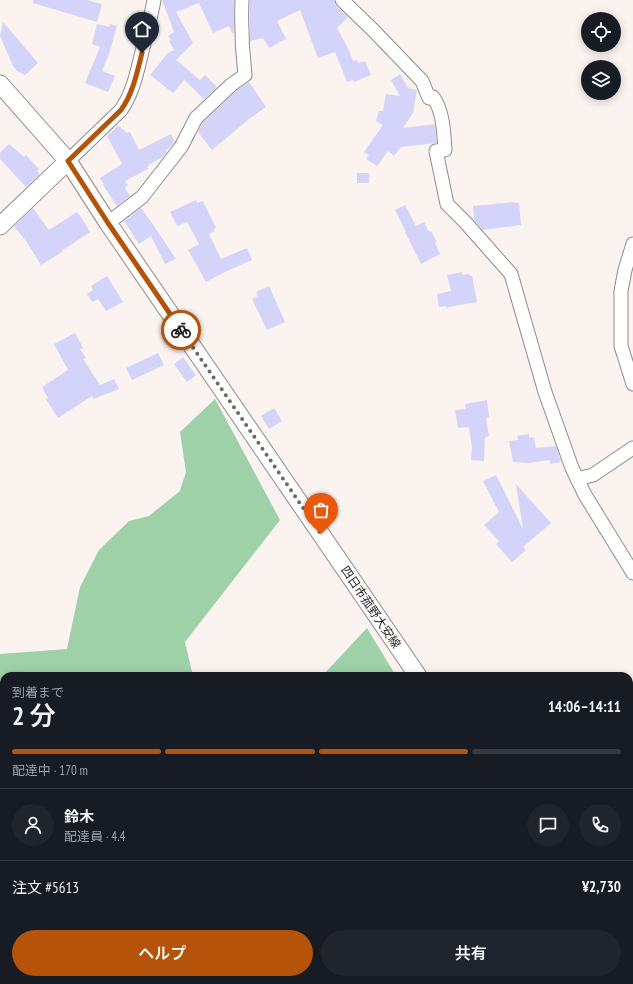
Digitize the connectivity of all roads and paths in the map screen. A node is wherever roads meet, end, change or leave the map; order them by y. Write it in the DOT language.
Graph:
graph roads {
  1 [pos="154,0"];
  2 [pos="242,0"];
  3 [pos="342,0"];
  4 [pos="0,84"];
  5 [pos="68,161"];
  6 [pos="108,223"];
  7 [pos="0,226"];
  8 [pos="633,244"];
  9 [pos="633,384"];
  10 [pos="633,448"];
  11 [pos="577,479"];
  12 [pos="633,573"];
  13 [pos="415,672"];
  1 -- 5 [label="street"];
  2 -- 6 [label="street"];
  3 -- 11 [label="street"];
  4 -- 5 [label="main road, 四日市菰野大安線"];
  5 -- 6 [label="main road, 四日市菰野大安線"];
  5 -- 7 [label="main road"];
  6 -- 13 [label="main road, 四日市菰野大安線"];
  8 -- 9 [label="street"];
  10 -- 11 [label="street"];
  11 -- 12 [label="street"];
}
